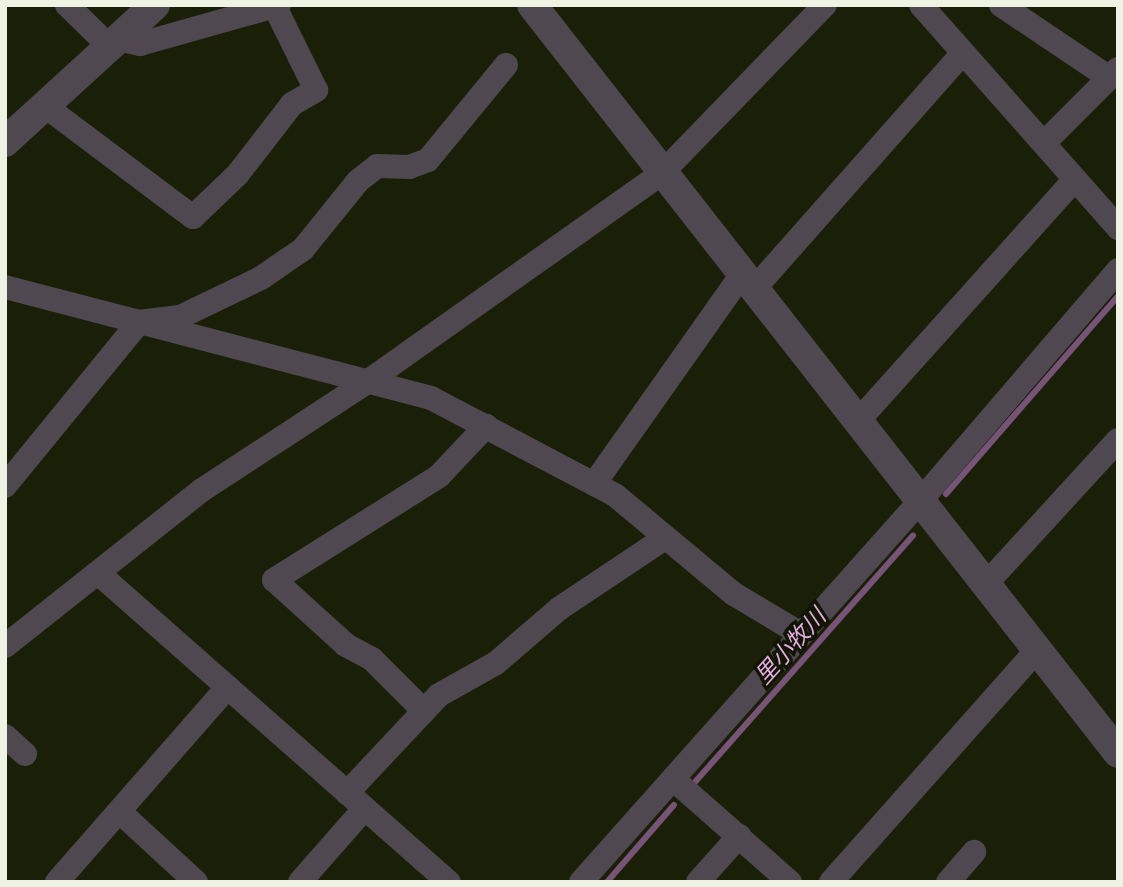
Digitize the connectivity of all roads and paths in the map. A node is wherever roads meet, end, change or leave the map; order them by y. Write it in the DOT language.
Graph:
graph roads {
  1 [pos="67,5"];
  2 [pos="155,5"];
  3 [pos="532,5"];
  4 [pos="825,5"];
  5 [pos="921,5"];
  6 [pos="1001,5"];
  7 [pos="277,6"];
  8 [pos="114,43"];
  9 [pos="963,53"];
  10 [pos="506,65"];
  11 [pos="1113,73"];
  12 [pos="45,106"];
  13 [pos="5,142"];
  14 [pos="1044,143"];
  15 [pos="662,173"];
  16 [pos="1075,179"];
  17 [pos="1118,228"];
  18 [pos="1118,270"];
  19 [pos="748,281"];
  20 [pos="5,287"];
  21 [pos="139,322"];
  22 [pos="368,382"];
  23 [pos="858,421"];
  24 [pos="486,426"];
  25 [pos="1118,440"];
  26 [pos="594,484"];
  27 [pos="5,486"];
  28 [pos="921,500"];
  29 [pos="665,537"];
  30 [pos="98,573"];
  31 [pos="986,584"];
  32 [pos="799,633"];
  33 [pos="5,646"];
  34 [pos="1037,650"];
  35 [pos="228,687"];
  36 [pos="424,712"];
  37 [pos="5,736"];
  38 [pos="1115,742"];
  39 [pos="25,754"];
  40 [pos="673,779"];
  41 [pos="356,800"];
  42 [pos="121,813"];
  43 [pos="739,836"];
  44 [pos="974,852"];
  45 [pos="57,882"];
  46 [pos="196,882"];
  47 [pos="300,882"];
  48 [pos="449,882"];
  49 [pos="581,882"];
  50 [pos="698,882"];
  51 [pos="790,882"];
  52 [pos="831,882"];
  53 [pos="948,882"];
  1 -- 8 [label="street"];
  2 -- 8 [label="street"];
  3 -- 15 [label="street"];
  4 -- 15 [label="street"];
  5 -- 9 [label="street"];
  6 -- 11 [label="street"];
  7 -- 8 [label="street"];
  7 -- 12 [label="street"];
  8 -- 12 [label="street"];
  9 -- 14 [label="street"];
  9 -- 19 [label="street"];
  10 -- 21 [label="street"];
  11 -- 14 [label="street"];
  12 -- 13 [label="street"];
  14 -- 16 [label="street"];
  15 -- 19 [label="street"];
  15 -- 22 [label="street"];
  16 -- 17 [label="street"];
  16 -- 23 [label="street"];
  18 -- 28 [label="street"];
  19 -- 23 [label="street"];
  19 -- 26 [label="street"];
  20 -- 21 [label="street"];
  21 -- 22 [label="street"];
  21 -- 27 [label="street"];
  22 -- 24 [label="street"];
  22 -- 30 [label="street"];
  23 -- 28 [label="street"];
  24 -- 26 [label="street"];
  24 -- 36 [label="street"];
  25 -- 31 [label="street"];
  26 -- 29 [label="street"];
  28 -- 31 [label="street"];
  28 -- 32 [label="street"];
  29 -- 32 [label="street"];
  29 -- 36 [label="street"];
  30 -- 33 [label="street"];
  30 -- 35 [label="street"];
  31 -- 34 [label="street"];
  32 -- 40 [label="street"];
  34 -- 38 [label="street"];
  34 -- 52 [label="street"];
  35 -- 41 [label="street"];
  35 -- 42 [label="street"];
  36 -- 41 [label="street"];
  37 -- 39 [label="street"];
  40 -- 43 [label="street"];
  40 -- 49 [label="street"];
  41 -- 47 [label="street"];
  41 -- 48 [label="street"];
  42 -- 45 [label="street"];
  42 -- 46 [label="street"];
  43 -- 50 [label="street"];
  43 -- 51 [label="street"];
  44 -- 53 [label="street"];
}
